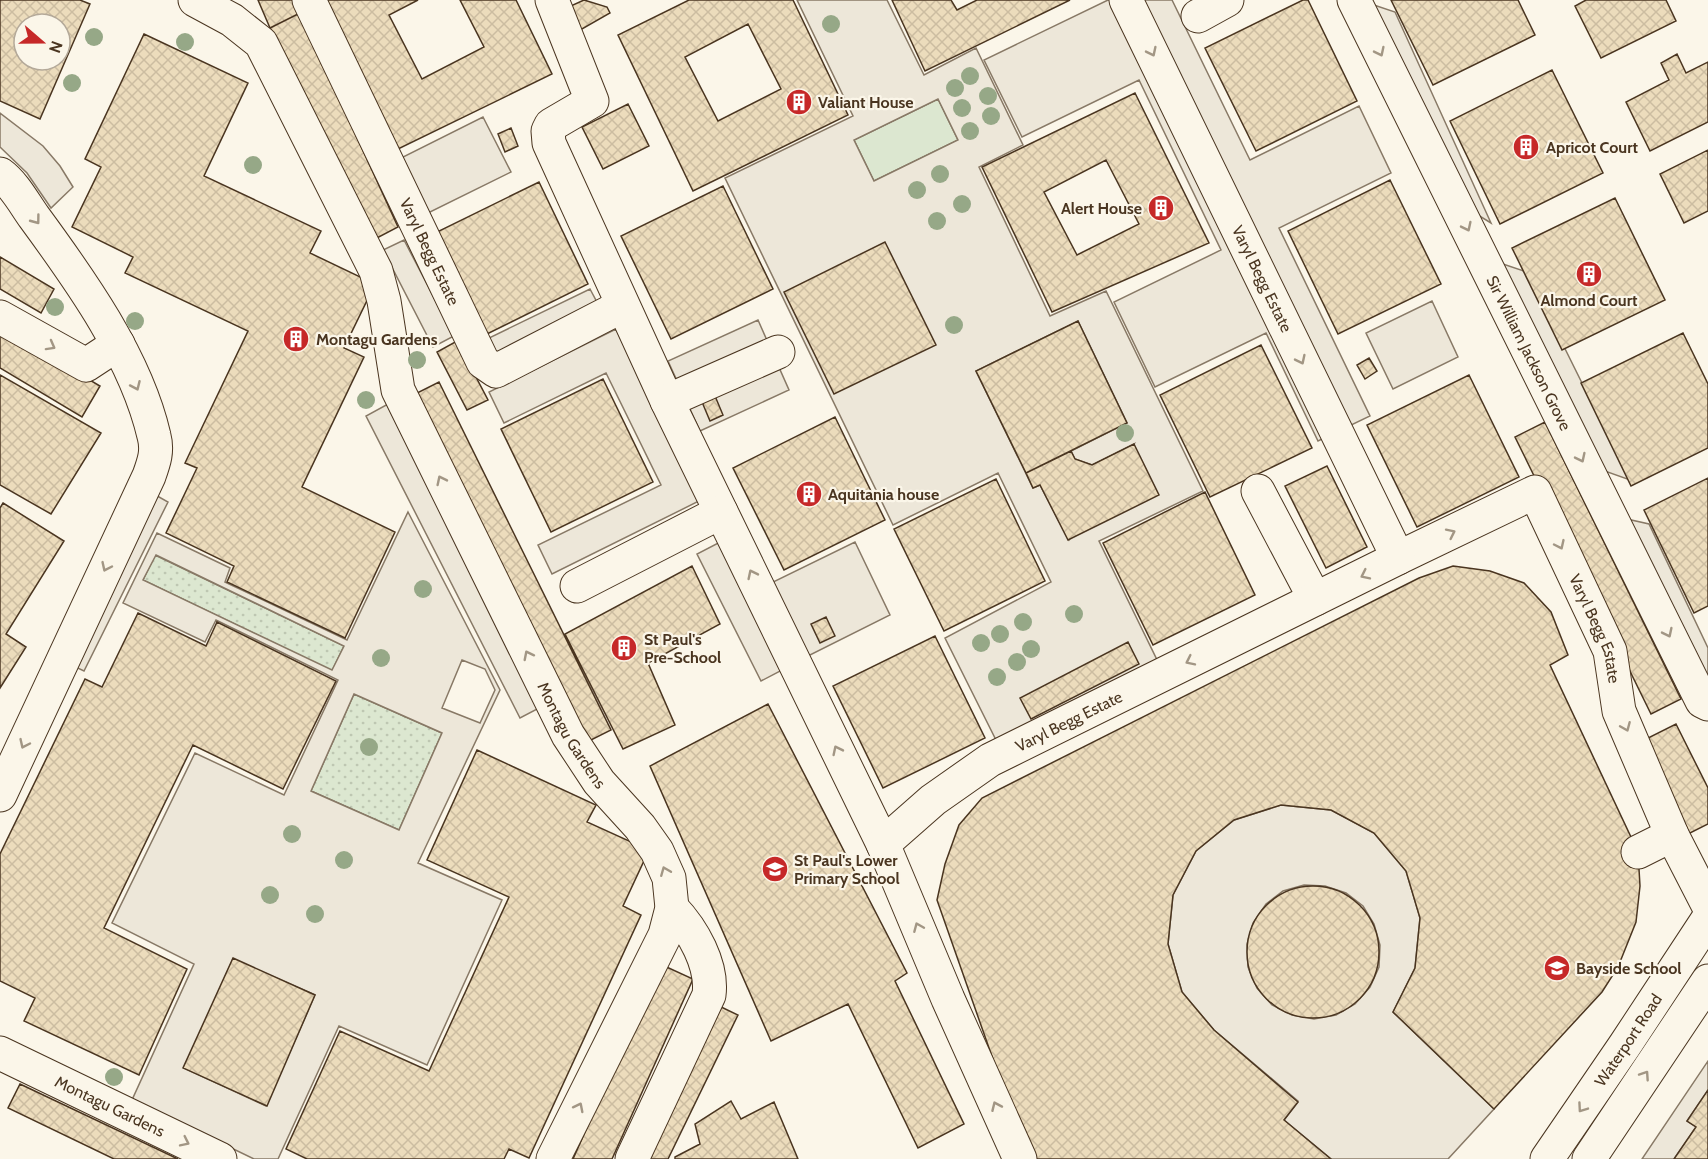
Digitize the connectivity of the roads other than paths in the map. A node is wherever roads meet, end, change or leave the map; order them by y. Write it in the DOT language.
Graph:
graph roads {
  1 [pos="195,0"];
  2 [pos="552,0"];
  3 [pos="1354,0"];
  4 [pos="310,2"];
  5 [pos="1135,3"];
  6 [pos="0,174"];
  7 [pos="622,306"];
  8 [pos="0,317"];
  9 [pos="118,344"];
  10 [pos="778,352"];
  11 [pos="667,401"];
  12 [pos="1258,491"];
  13 [pos="721,512"];
  14 [pos="1398,558"];
  15 [pos="577,586"];
  16 [pos="1315,599"];
  17 [pos="1708,704"];
  18 [pos="0,795"];
  19 [pos="1672,835"];
  20 [pos="883,844"];
  21 [pos="1638,852"];
  22 [pos="1708,905"];
  23 [pos="672,909"];
  24 [pos="1708,920"];
  25 [pos="1708,981"];
  26 [pos="0,1053"];
  27 [pos="220,1159"];
  28 [pos="553,1159"];
  29 [pos="632,1159"];
  30 [pos="1020,1159"];
  31 [pos="1547,1159"];
  32 [pos="1589,1159"];
  23 -- 1 [label="street, Montagu Gardens, one-way"];
  2 -- 7 [label="street"];
  3 -- 17 [label="street, Sir William Jackson Grove, one-way"];
  4 -- 7 [label="street, Varyl Begg Estate"];
  5 -- 14 [label="street, Varyl Begg Estate, one-way"];
  6 -- 9 [label="street, one-way"];
  7 -- 11 [label="street"];
  8 -- 9 [label="street, one-way"];
  9 -- 18 [label="street, one-way"];
  10 -- 11 [label="street"];
  11 -- 13 [label="street"];
  12 -- 16 [label="street"];
  13 -- 15 [label="street"];
  20 -- 13 [label="street, one-way"];
  14 -- 16 [label="street, Varyl Begg Estate, one-way"];
  14 -- 19 [label="street, Varyl Begg Estate, one-way"];
  16 -- 20 [label="street, Varyl Begg Estate, one-way"];
  19 -- 21 [label="street"];
  19 -- 22 [label="street, Varyl Begg Estate"];
  30 -- 20 [label="street, one-way"];
  28 -- 23 [label="street, Montagu Gardens, one-way"];
  23 -- 29 [label="street"];
  24 -- 31 [label="street, Waterport Road, one-way"];
  32 -- 25 [label="street, Waterport Road, one-way"];
  26 -- 27 [label="street, Montagu Gardens, one-way"];
}
